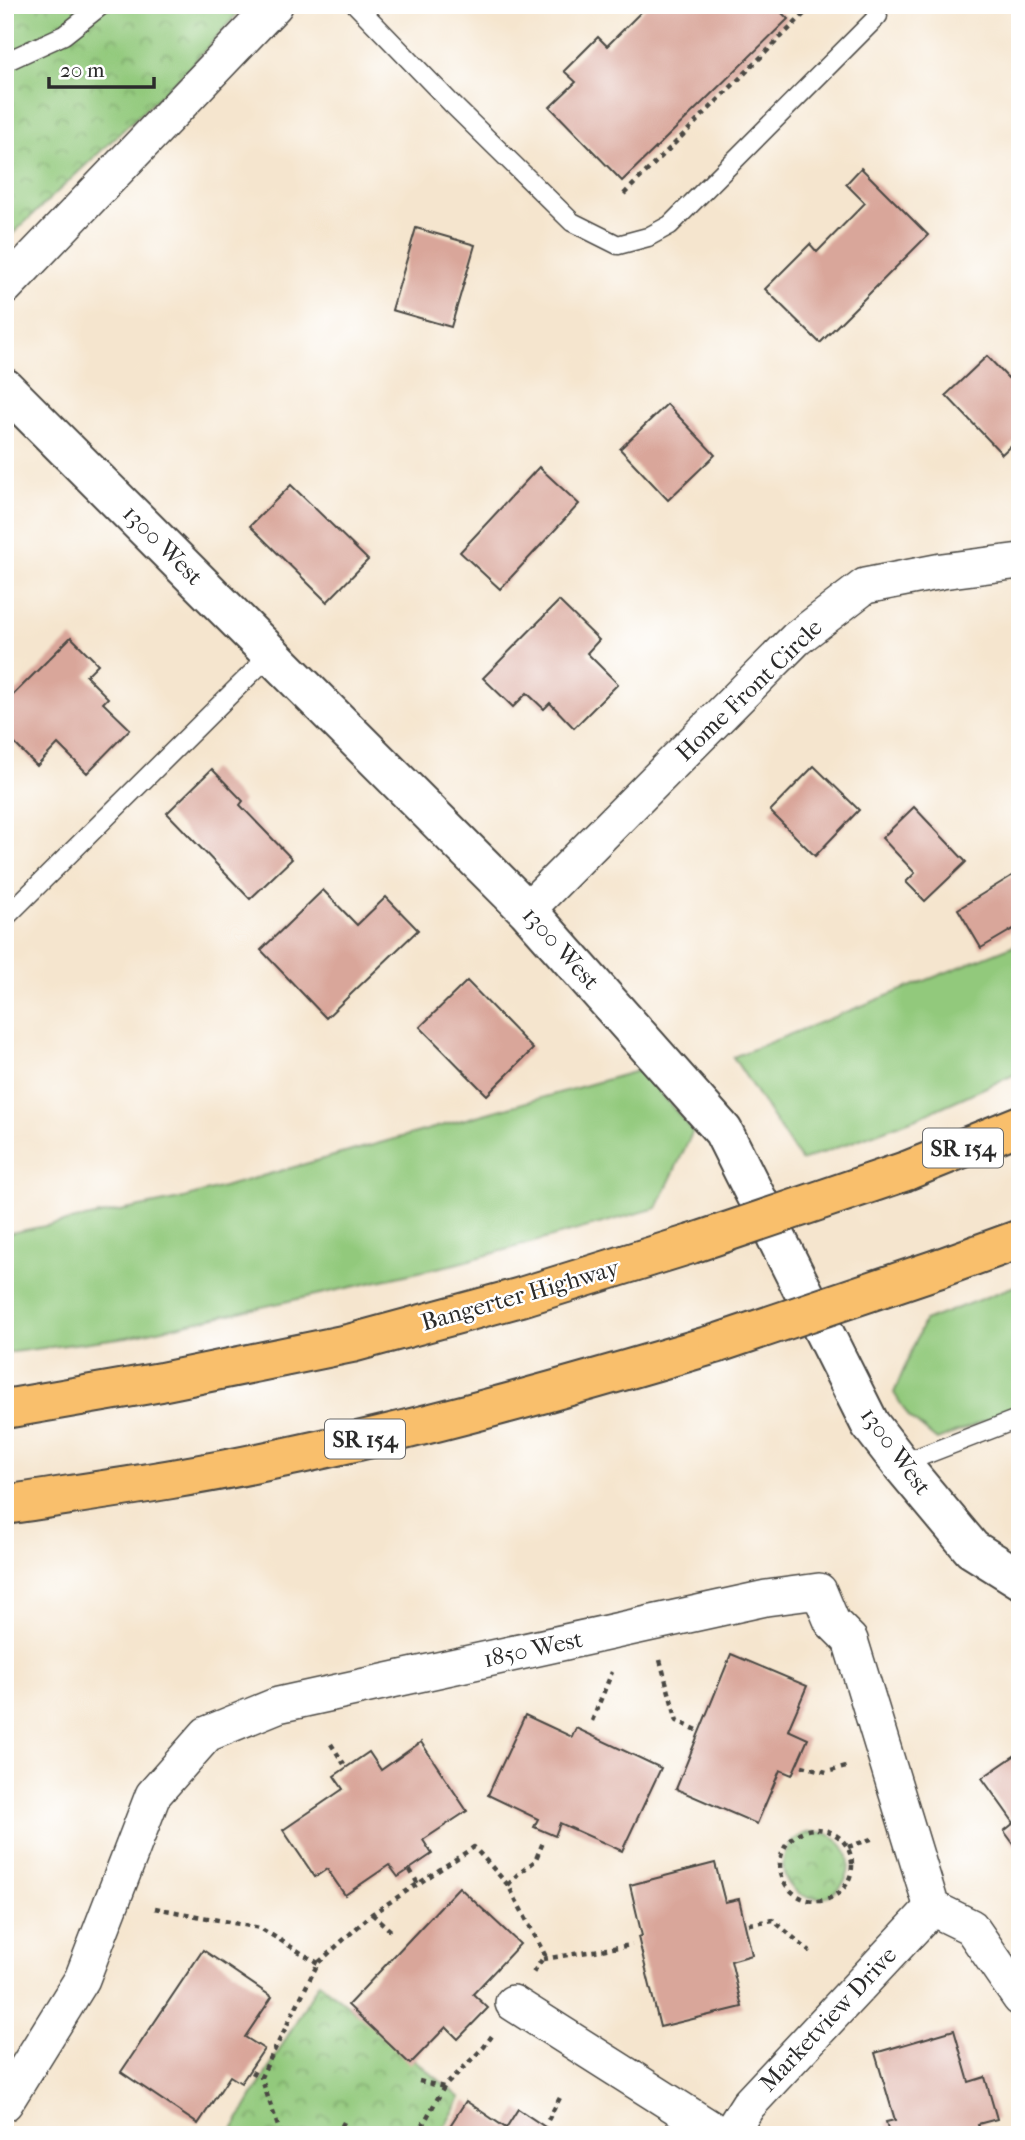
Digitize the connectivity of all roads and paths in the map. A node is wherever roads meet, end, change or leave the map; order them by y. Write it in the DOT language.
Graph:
graph roads {
  1 [pos="102,5"];
  2 [pos="275,5"];
  3 [pos="813,5"];
  4 [pos="367,9"];
  5 [pos="878,16"];
  6 [pos="5,62"];
  7 [pos="624,194"];
  8 [pos="5,287"];
  9 [pos="5,388"];
  10 [pos="1020,561"];
  11 [pos="272,653"];
  12 [pos="527,910"];
  13 [pos="5,915"];
  14 [pos="1020,1125"];
  15 [pos="1020,1239"];
  16 [pos="5,1409"];
  17 [pos="1020,1418"];
  18 [pos="901,1464"];
  19 [pos="5,1505"];
  20 [pos="1020,1579"];
  21 [pos="660,1660"];
  22 [pos="612,1672"];
  23 [pos="592,1721"];
  24 [pos="697,1730"];
  25 [pos="331,1744"];
  26 [pos="344,1764"];
  27 [pos="802,1766"];
  28 [pos="850,1766"];
  29 [pos="874,1838"];
  30 [pos="544,1840"];
  31 [pos="848,1847"];
  32 [pos="410,1870"];
  33 [pos="418,1884"];
  34 [pos="508,1885"];
  35 [pos="155,1908"];
  36 [pos="932,1908"];
  37 [pos="372,1914"];
  38 [pos="748,1924"];
  39 [pos="392,1932"];
  40 [pos="632,1945"];
  41 [pos="810,1952"];
  42 [pos="542,1959"];
  43 [pos="318,1963"];
  44 [pos="1020,1998"];
  45 [pos="513,2003"];
  46 [pos="251,2072"];
  47 [pos="261,2077"];
  48 [pos="419,2081"];
  49 [pos="444,2087"];
  50 [pos="562,2094"];
  51 [pos="5,2103"];
  52 [pos="548,2120"];
  53 [pos="344,2122"];
  54 [pos="281,2135"];
  55 [pos="337,2135"];
  56 [pos="416,2135"];
  57 [pos="721,2135"];
  58 [pos="729,2135"];
  1 -- 6 [label="lane"];
  2 -- 8 [label="street"];
  3 -- 7 [label="path"];
  4 -- 5 [label="lane"];
  9 -- 11 [label="street, 1300 West"];
  10 -- 12 [label="street, Home Front Circle"];
  11 -- 12 [label="street, 1300 West"];
  11 -- 13 [label="lane"];
  12 -- 18 [label="street, 1300 West"];
  14 -- 16 [label="highway, Bangerter Highway / SR 154, bridge"];
  15 -- 19 [label="highway, SR 154, bridge"];
  17 -- 18 [label="lane"];
  18 -- 20 [label="street, 1300 West"];
  21 -- 24 [label="path"];
  22 -- 23 [label="path"];
  25 -- 26 [label="path"];
  27 -- 28 [label="path"];
  29 -- 31 [label="path"];
  30 -- 34 [label="path"];
  31 -- 31 [label="path"];
  32 -- 33 [label="path"];
  33 -- 34 [label="path"];
  33 -- 37 [label="path"];
  34 -- 42 [label="path"];
  35 -- 43 [label="path"];
  36 -- 44 [label="street"];
  36 -- 51 [label="street, 1850 West"];
  36 -- 58 [label="street, Marketview Drive"];
  37 -- 39 [label="path"];
  37 -- 43 [label="path"];
  38 -- 41 [label="path"];
  40 -- 42 [label="path"];
  42 -- 45 [label="path"];
  43 -- 47 [label="path"];
  45 -- 49 [label="path"];
  45 -- 57 [label="street"];
  46 -- 47 [label="path"];
  47 -- 54 [label="path"];
  48 -- 49 [label="path"];
  49 -- 56 [label="path"];
  50 -- 52 [label="path"];
  53 -- 55 [label="path"];
}
